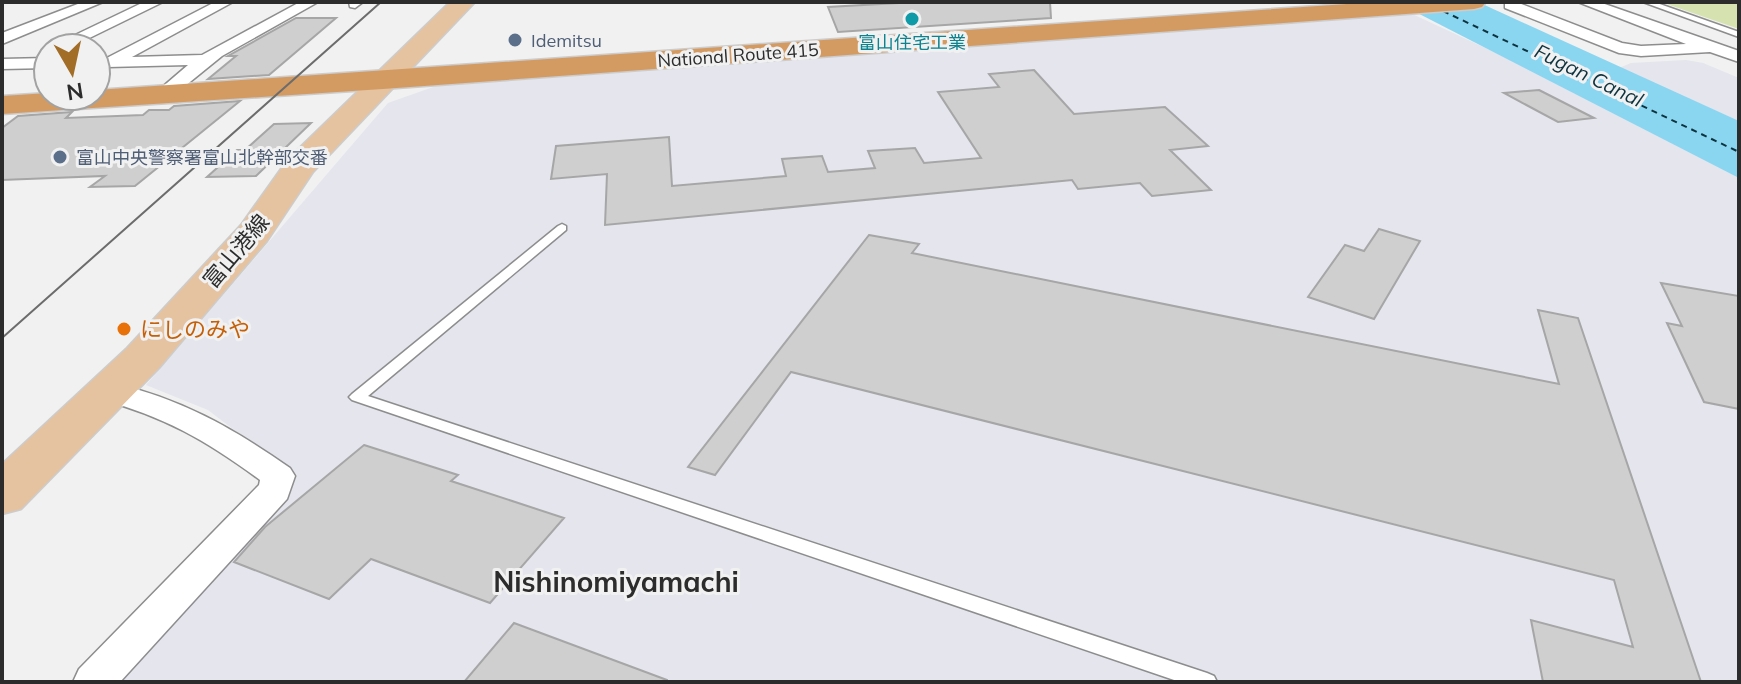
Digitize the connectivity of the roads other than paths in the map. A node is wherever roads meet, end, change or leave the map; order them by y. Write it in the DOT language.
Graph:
graph roads {
  1 [pos="96,2"];
  2 [pos="156,2"];
  3 [pos="226,2"];
  4 [pos="311,2"];
  5 [pos="463,2"];
  6 [pos="1347,2"];
  7 [pos="1474,2"];
  8 [pos="1585,2"];
  9 [pos="1647,2"];
  10 [pos="1510,5"];
  11 [pos="91,32"];
  12 [pos="1739,35"];
  13 [pos="2,39"];
  14 [pos="1713,47"];
  15 [pos="112,57"];
  16 [pos="1739,57"];
  17 [pos="32,59"];
  18 [pos="203,60"];
  19 [pos="112,62"];
  20 [pos="2,64"];
  21 [pos="22,64"];
  22 [pos="32,64"];
  23 [pos="387,77"];
  24 [pos="112,91"];
  25 [pos="166,91"];
  26 [pos="32,96"];
  27 [pos="2,98"];
  28 [pos="2,105"];
  29 [pos="562,228"];
  30 [pos="110,392"];
  31 [pos="2,495"];
  32 [pos="94,682"];
  33 [pos="1207,682"];
  1 -- 13 [label="street"];
  2 -- 11 [label="street"];
  3 -- 15 [label="street"];
  4 -- 18 [label="street"];
  5 -- 23 [label="main road, 富山港線"];
  6 -- 23 [label="highway, National Route 415"];
  7 -- 23 [label="highway, National Route 415"];
  8 -- 14 [label="street"];
  9 -- 12 [label="lane"];
  10 -- 14 [label="street"];
  14 -- 16 [label="street"];
  17 -- 21 [label="street"];
  18 -- 19 [label="street"];
  18 -- 25 [label="street"];
  20 -- 21 [label="street"];
  21 -- 22 [label="street"];
  23 -- 25 [label="highway, National Route 415"];
  23 -- 30 [label="main road, 富山港線"];
  24 -- 25 [label="highway, National Route 415"];
  25 -- 28 [label="highway, National Route 415"];
  26 -- 27 [label="highway"];
  29 -- 33 [label="lane"];
  30 -- 31 [label="main road, 富山港線"];
  30 -- 32 [label="street"];
}
